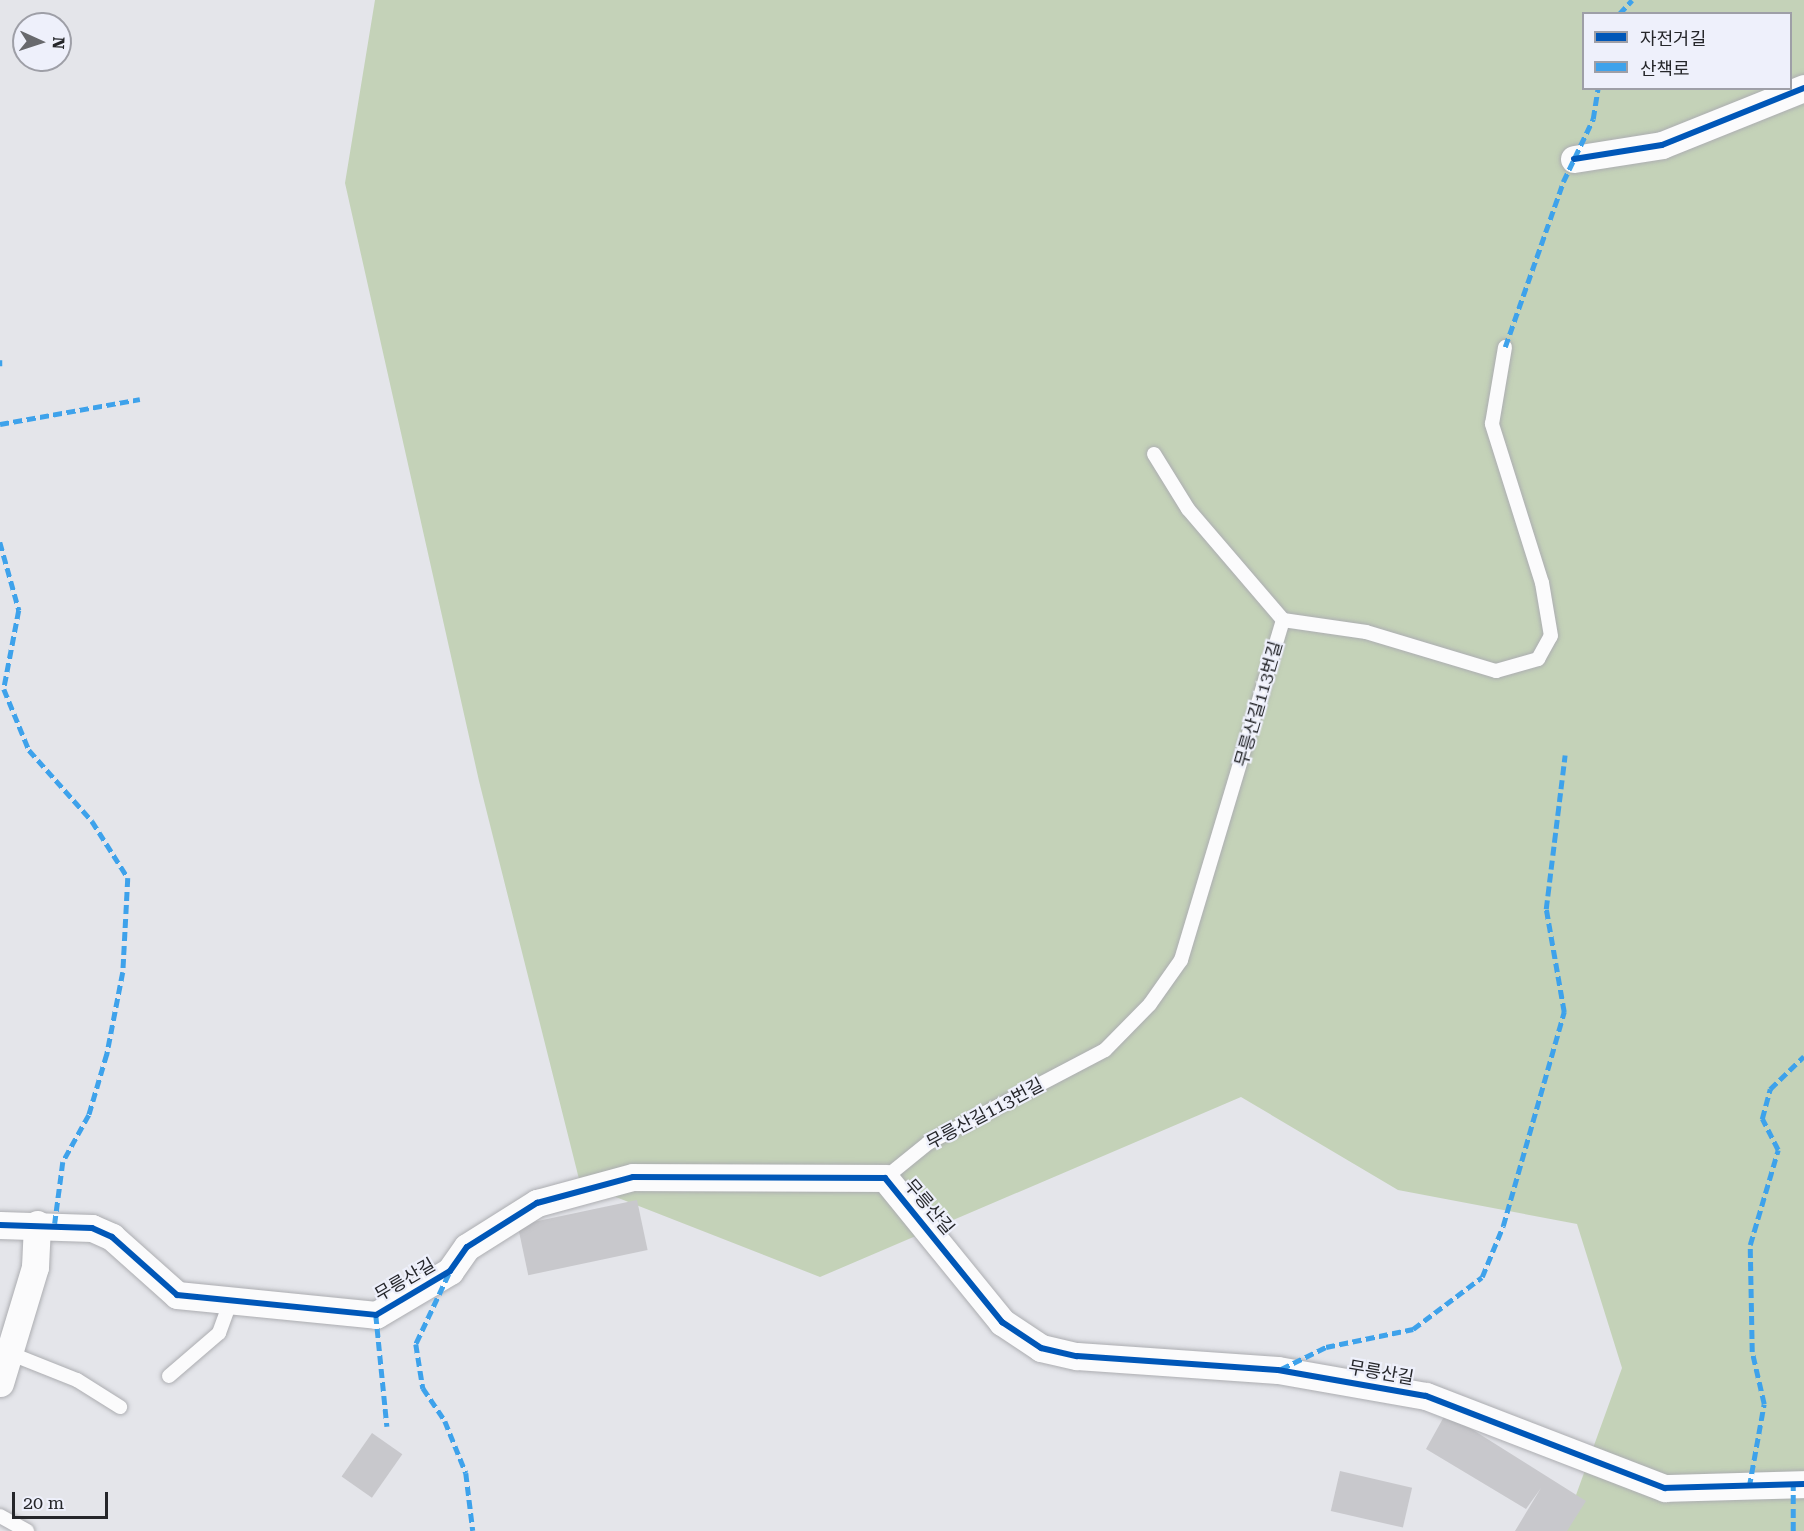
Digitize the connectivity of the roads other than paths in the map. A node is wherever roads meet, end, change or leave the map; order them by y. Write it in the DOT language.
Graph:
graph roads {
  1 [pos="1804,88"];
  2 [pos="1574,159"];
  3 [pos="1505,347"];
  4 [pos="1154,454"];
  5 [pos="1283,620"];
  6 [pos="885,1178"];
  7 [pos="37,1224"];
  8 [pos="0,1225"];
  9 [pos="231,1300"];
  10 [pos="9,1353"];
  11 [pos="169,1376"];
  12 [pos="0,1383"];
  13 [pos="120,1407"];
  14 [pos="1804,1484"];
  15 [pos="0,1516"];
  16 [pos="27,1531"];
  1 -- 2 [label="street"];
  3 -- 5 [label="lane, 무릉산길113번길"];
  4 -- 5 [label="lane"];
  5 -- 6 [label="lane, 무릉산길113번길"];
  6 -- 9 [label="street, 무릉산길"];
  6 -- 14 [label="street, 무릉산길"];
  7 -- 8 [label="street, 무릉산길"];
  7 -- 9 [label="street, 무릉산길"];
  7 -- 10 [label="street"];
  9 -- 11 [label="lane"];
  10 -- 12 [label="street"];
  10 -- 13 [label="lane"];
  15 -- 16 [label="lane"];
}
